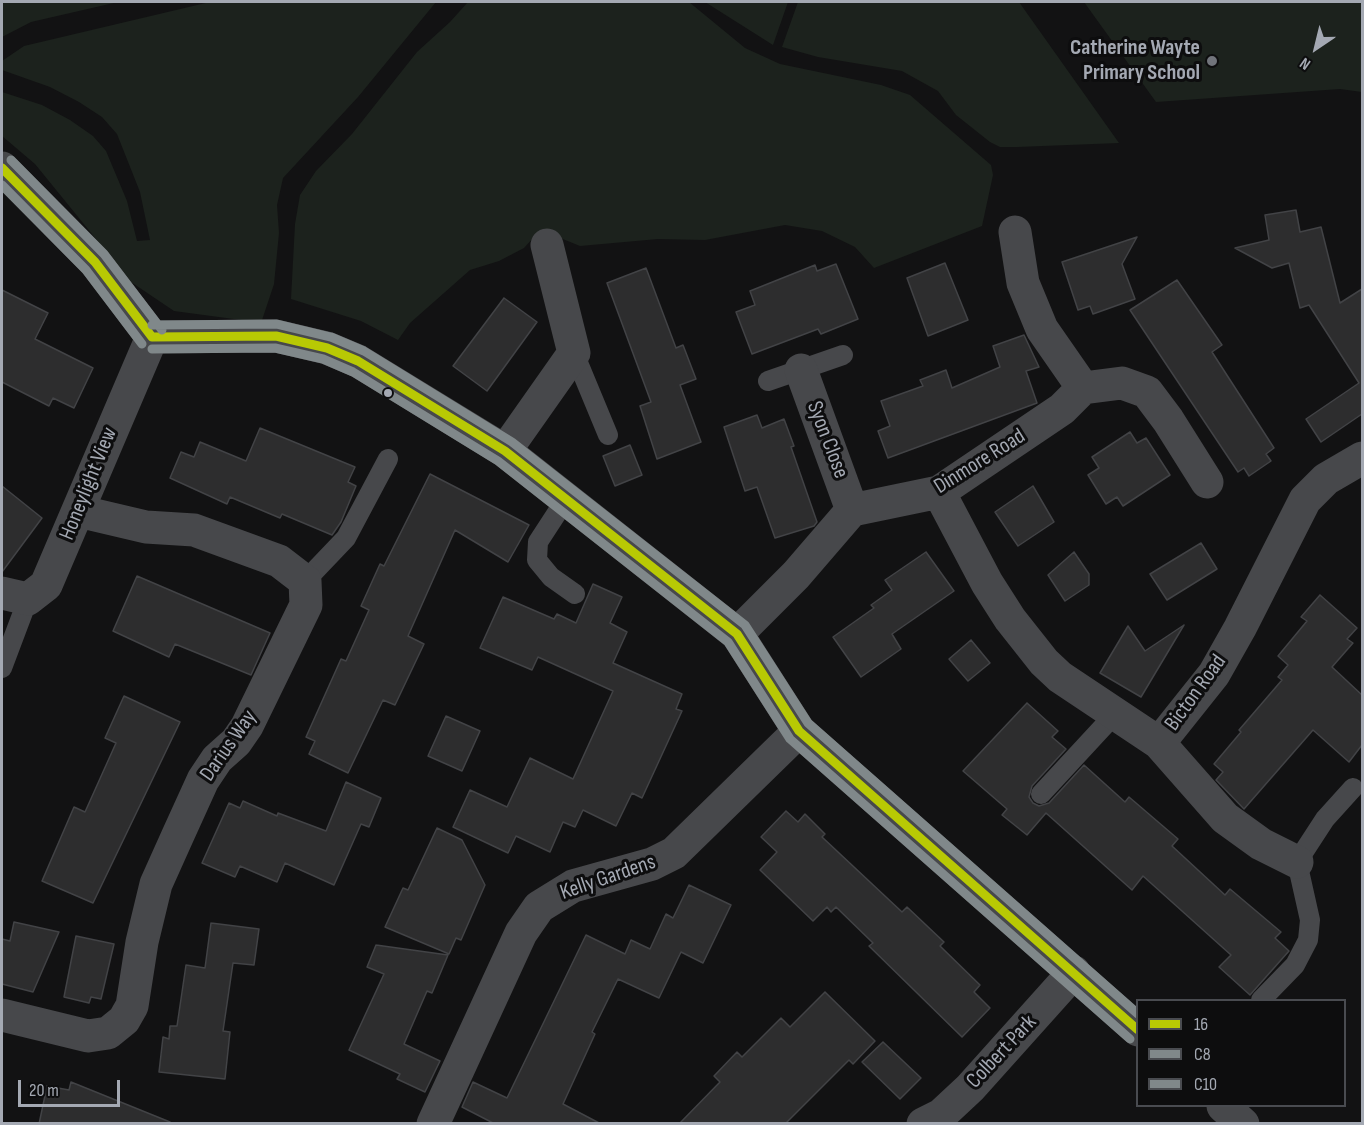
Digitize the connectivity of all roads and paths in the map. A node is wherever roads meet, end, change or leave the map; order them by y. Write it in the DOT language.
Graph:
graph roads {
  1 [pos="2,168"];
  2 [pos="1015,232"];
  3 [pos="547,245"];
  4 [pos="152,337"];
  5 [pos="574,353"];
  6 [pos="843,356"];
  7 [pos="801,370"];
  8 [pos="768,381"];
  9 [pos="1083,388"];
  10 [pos="608,435"];
  11 [pos="505,451"];
  12 [pos="1362,458"];
  13 [pos="388,459"];
  14 [pos="1207,482"];
  15 [pos="939,492"];
  16 [pos="566,499"];
  17 [pos="852,510"];
  18 [pos="78,511"];
  19 [pos="305,581"];
  20 [pos="575,594"];
  21 [pos="15,596"];
  22 [pos="737,634"];
  23 [pos="2,668"];
  24 [pos="1115,714"];
  25 [pos="799,731"];
  26 [pos="1159,743"];
  27 [pos="1353,788"];
  28 [pos="1041,794"];
  29 [pos="1297,862"];
  30 [pos="1074,972"];
  31 [pos="1261,999"];
  32 [pos="2,1015"];
  33 [pos="1136,1028"];
  34 [pos="1224,1107"];
  35 [pos="433,1124"];
  36 [pos="923,1124"];
  37 [pos="1243,1124"];
  1 -- 4 [label="street"];
  2 -- 9 [label="street"];
  3 -- 5 [label="street"];
  4 -- 11 [label="street"];
  4 -- 18 [label="street, Honeylight View"];
  5 -- 10 [label="lane"];
  5 -- 11 [label="street"];
  6 -- 7 [label="lane"];
  7 -- 8 [label="lane"];
  7 -- 17 [label="street, Syon Close"];
  9 -- 14 [label="street"];
  9 -- 15 [label="street, Dinmore Road"];
  11 -- 16 [label="street"];
  12 -- 26 [label="street, Bicton Road"];
  13 -- 19 [label="lane"];
  15 -- 17 [label="street, Dinmore Road"];
  15 -- 24 [label="street, Bicton Road"];
  16 -- 20 [label="lane"];
  16 -- 22 [label="street"];
  17 -- 22 [label="street"];
  18 -- 19 [label="street"];
  18 -- 21 [label="street, Honeylight View"];
  19 -- 32 [label="street, Darius Way"];
  21 -- 23 [label="lane"];
  22 -- 25 [label="street"];
  24 -- 26 [label="street, Bicton Road"];
  24 -- 28 [label="lane"];
  25 -- 30 [label="street"];
  25 -- 35 [label="street, Kelly Gardens"];
  26 -- 29 [label="street"];
  27 -- 29 [label="lane"];
  29 -- 31 [label="lane"];
  30 -- 33 [label="street"];
  30 -- 36 [label="street, Colbert Park"];
  34 -- 37 [label="street"];
}
